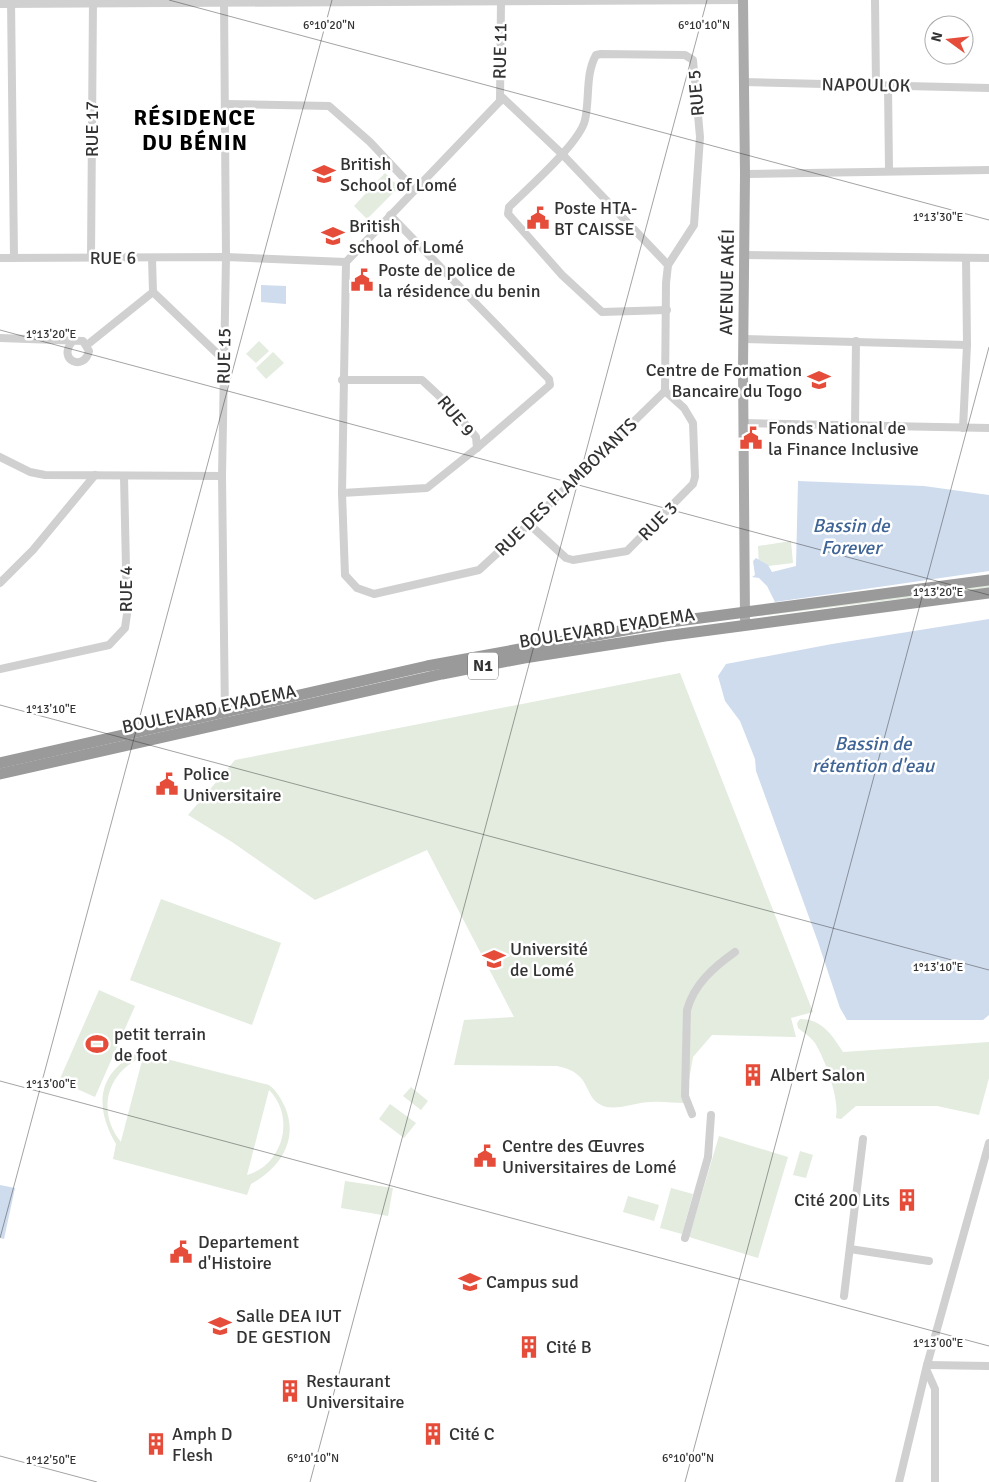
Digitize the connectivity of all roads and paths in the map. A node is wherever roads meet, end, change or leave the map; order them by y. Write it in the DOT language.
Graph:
graph roads {
  1 [pos="743,0"];
  2 [pos="874,0"];
  3 [pos="224,1"];
  4 [pos="501,1"];
  5 [pos="11,2"];
  6 [pos="93,2"];
  7 [pos="0,4"];
  8 [pos="744,82"];
  9 [pos="876,86"];
  10 [pos="888,86"];
  11 [pos="989,88"];
  12 [pos="500,101"];
  13 [pos="226,104"];
  14 [pos="562,154"];
  15 [pos="889,170"];
  16 [pos="989,170"];
  17 [pos="746,174"];
  18 [pos="415,190"];
  19 [pos="390,215"];
  20 [pos="744,255"];
  21 [pos="226,257"];
  22 [pos="0,258"];
  23 [pos="14,258"];
  24 [pos="91,258"];
  25 [pos="152,258"];
  26 [pos="966,258"];
  27 [pos="989,258"];
  28 [pos="346,262"];
  29 [pos="668,265"];
  30 [pos="154,292"];
  31 [pos="667,310"];
  32 [pos="0,338"];
  33 [pos="743,339"];
  34 [pos="856,341"];
  35 [pos="72,342"];
  36 [pos="87,345"];
  37 [pos="967,345"];
  38 [pos="224,360"];
  39 [pos="342,380"];
  40 [pos="665,392"];
  41 [pos="743,423"];
  42 [pos="855,426"];
  43 [pos="963,428"];
  44 [pos="989,428"];
  45 [pos="477,448"];
  46 [pos="0,457"];
  47 [pos="94,475"];
  48 [pos="124,476"];
  49 [pos="222,476"];
  50 [pos="342,493"];
  51 [pos="529,524"];
  52 [pos="989,580"];
  53 [pos="0,583"];
  54 [pos="989,593"];
  55 [pos="745,612"];
  56 [pos="746,625"];
  57 [pos="0,669"];
  58 [pos="226,713"];
  59 [pos="223,725"];
  60 [pos="0,763"];
  61 [pos="0,774"];
  62 [pos="735,952"];
  63 [pos="692,1114"];
  64 [pos="711,1115"];
  65 [pos="863,1139"];
  66 [pos="989,1143"];
  67 [pos="685,1238"];
  68 [pos="850,1249"];
  69 [pos="929,1261"];
  70 [pos="844,1296"];
  71 [pos="989,1366"];
  72 [pos="927,1368"];
  73 [pos="899,1482"];
  74 [pos="935,1482"];
  1 -- 4 [label="street"];
  1 -- 8 [label="main road, AVENUE AKÉI"];
  2 -- 9 [label="street"];
  3 -- 4 [label="street"];
  3 -- 6 [label="street"];
  3 -- 13 [label="street, RUE 15"];
  4 -- 12 [label="street, RUE 11"];
  5 -- 6 [label="street"];
  5 -- 7 [label="street"];
  5 -- 23 [label="street"];
  6 -- 24 [label="street, RUE 17"];
  8 -- 9 [label="street, NAPOULOK"];
  8 -- 17 [label="main road, AVENUE AKÉI"];
  9 -- 10 [label="street, NAPOULOK"];
  10 -- 11 [label="street, NAPOULOK"];
  10 -- 15 [label="street"];
  12 -- 14 [label="street"];
  12 -- 18 [label="street"];
  13 -- 18 [label="street"];
  13 -- 21 [label="street, RUE 15"];
  14 -- 29 [label="street"];
  14 -- 29 [label="street, RUE 5"];
  14 -- 31 [label="street"];
  15 -- 16 [label="street"];
  15 -- 17 [label="street"];
  17 -- 20 [label="main road, AVENUE AKÉI"];
  18 -- 19 [label="street"];
  19 -- 28 [label="street"];
  19 -- 45 [label="street"];
  20 -- 26 [label="street"];
  20 -- 33 [label="main road, AVENUE AKÉI"];
  21 -- 25 [label="street, RUE 6"];
  21 -- 28 [label="street, RUE 6"];
  21 -- 38 [label="street, RUE 15"];
  22 -- 23 [label="street, RUE 6"];
  23 -- 24 [label="street, RUE 6"];
  24 -- 25 [label="street, RUE 6"];
  25 -- 30 [label="street"];
  26 -- 27 [label="street"];
  26 -- 37 [label="street"];
  28 -- 39 [label="street, RUE DES FLAMBOYANTS"];
  29 -- 31 [label="street"];
  30 -- 36 [label="street"];
  30 -- 38 [label="street"];
  31 -- 40 [label="street"];
  32 -- 35 [label="street"];
  33 -- 34 [label="street"];
  33 -- 41 [label="main road, AVENUE AKÉI"];
  34 -- 37 [label="street"];
  34 -- 42 [label="street"];
  35 -- 36 [label="street"];
  35 -- 36 [label="street"];
  37 -- 43 [label="street"];
  38 -- 49 [label="street, RUE 15"];
  39 -- 45 [label="street, RUE 9"];
  39 -- 50 [label="street, RUE DES FLAMBOYANTS"];
  40 -- 51 [label="street, RUE DES FLAMBOYANTS"];
  40 -- 51 [label="street, RUE 3"];
  41 -- 42 [label="street"];
  41 -- 55 [label="main road, AVENUE AKÉI"];
  42 -- 43 [label="street"];
  43 -- 44 [label="street"];
  45 -- 50 [label="street, RUE 9"];
  46 -- 47 [label="street"];
  47 -- 48 [label="street"];
  47 -- 53 [label="street"];
  48 -- 49 [label="street"];
  48 -- 57 [label="street, RUE 4"];
  49 -- 58 [label="street, RUE 15"];
  50 -- 51 [label="street, RUE DES FLAMBOYANTS"];
  52 -- 55 [label="highway, N1"];
  54 -- 56 [label="highway, BOULEVARD EYADEMA / N1"];
  55 -- 56 [label="main road, AVENUE AKÉI"];
  55 -- 58 [label="highway, N1"];
  56 -- 59 [label="highway, BOULEVARD EYADEMA / N1"];
  58 -- 59 [label="street, RUE 15"];
  58 -- 60 [label="highway, N1"];
  59 -- 61 [label="highway, BOULEVARD EYADEMA / N1"];
  62 -- 63 [label="street"];
  64 -- 67 [label="street"];
  65 -- 68 [label="street"];
  66 -- 72 [label="street"];
  68 -- 69 [label="street"];
  68 -- 70 [label="street"];
  71 -- 72 [label="street"];
  72 -- 73 [label="street"];
  72 -- 74 [label="street"];
}
